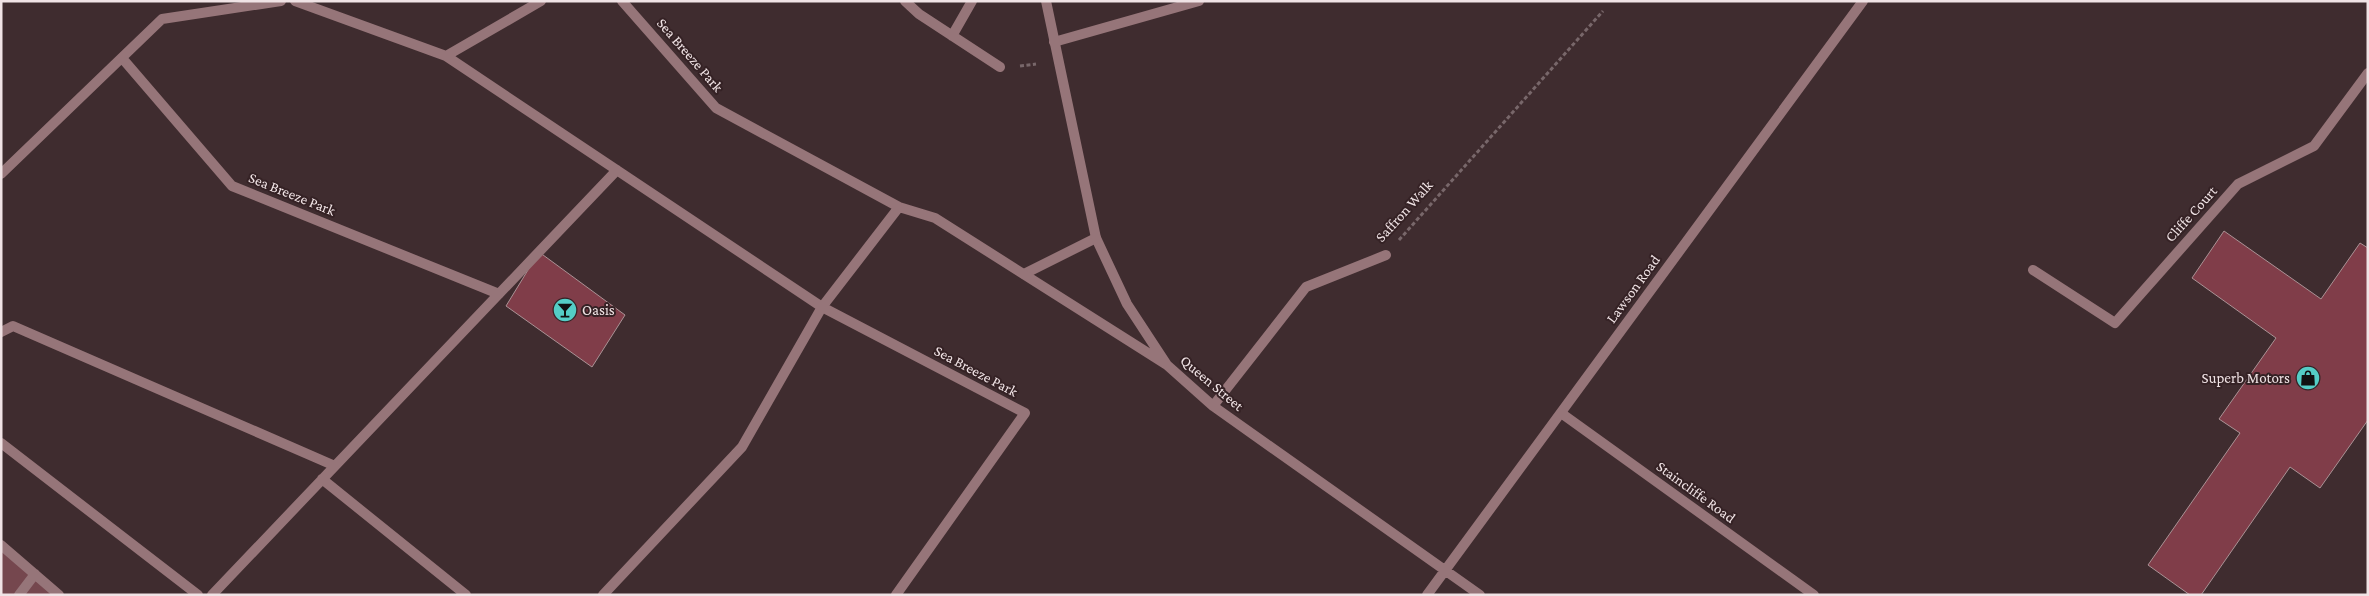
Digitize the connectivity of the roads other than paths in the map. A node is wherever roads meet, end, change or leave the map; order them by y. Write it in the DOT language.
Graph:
graph roads {
  1 [pos="281,1"];
  2 [pos="295,1"];
  3 [pos="541,1"];
  4 [pos="622,1"];
  5 [pos="905,1"];
  6 [pos="972,1"];
  7 [pos="1046,1"];
  8 [pos="1199,1"];
  9 [pos="1863,1"];
  10 [pos="952,36"];
  11 [pos="1054,42"];
  12 [pos="446,56"];
  13 [pos="122,58"];
  14 [pos="1000,67"];
  15 [pos="2368,73"];
  16 [pos="617,170"];
  17 [pos="1,174"];
  18 [pos="899,207"];
  19 [pos="1096,238"];
  20 [pos="1386,255"];
  21 [pos="2033,270"];
  22 [pos="1024,274"];
  23 [pos="499,294"];
  24 [pos="822,307"];
  25 [pos="1,332"];
  26 [pos="1167,365"];
  27 [pos="1213,406"];
  28 [pos="1561,414"];
  29 [pos="1,443"];
  30 [pos="335,466"];
  31 [pos="322,479"];
  32 [pos="1,545"];
  33 [pos="1445,570"];
  34 [pos="35,574"];
  35 [pos="19,595"];
  36 [pos="59,595"];
  37 [pos="198,595"];
  38 [pos="212,595"];
  39 [pos="466,595"];
  40 [pos="603,595"];
  41 [pos="896,595"];
  42 [pos="1427,595"];
  43 [pos="1480,595"];
  44 [pos="1814,595"];
  1 -- 13 [label="street"];
  2 -- 12 [label="street, Sea Breeze Park"];
  3 -- 12 [label="street"];
  4 -- 18 [label="street, Sea Breeze Park"];
  5 -- 10 [label="street"];
  6 -- 10 [label="street"];
  7 -- 11 [label="street, Queen Street"];
  8 -- 11 [label="street"];
  9 -- 28 [label="street, Lawson Road"];
  10 -- 14 [label="street"];
  11 -- 19 [label="street, Queen Street"];
  12 -- 16 [label="street, Sea Breeze Park"];
  13 -- 17 [label="street"];
  13 -- 23 [label="street, Sea Breeze Park"];
  15 -- 21 [label="street, Cliffe Court"];
  16 -- 23 [label="street"];
  16 -- 24 [label="street, Sea Breeze Park"];
  18 -- 22 [label="street, Sea Breeze Park"];
  18 -- 24 [label="street"];
  19 -- 22 [label="street"];
  19 -- 26 [label="street, Queen Street"];
  20 -- 27 [label="street, Saffron Walk"];
  22 -- 26 [label="street, Sea Breeze Park"];
  23 -- 30 [label="street"];
  24 -- 40 [label="street"];
  24 -- 41 [label="street, Sea Breeze Park"];
  25 -- 30 [label="street"];
  26 -- 27 [label="street, Queen Street"];
  27 -- 33 [label="street, Queen Street"];
  28 -- 33 [label="street, Lawson Road"];
  28 -- 44 [label="street, Staincliffe Road"];
  29 -- 37 [label="street"];
  30 -- 31 [label="street"];
  31 -- 38 [label="street"];
  31 -- 39 [label="street"];
  32 -- 34 [label="street"];
  33 -- 42 [label="street, Lawson Road"];
  33 -- 43 [label="street, Queen Street"];
  34 -- 35 [label="street"];
  34 -- 36 [label="street"];
}
